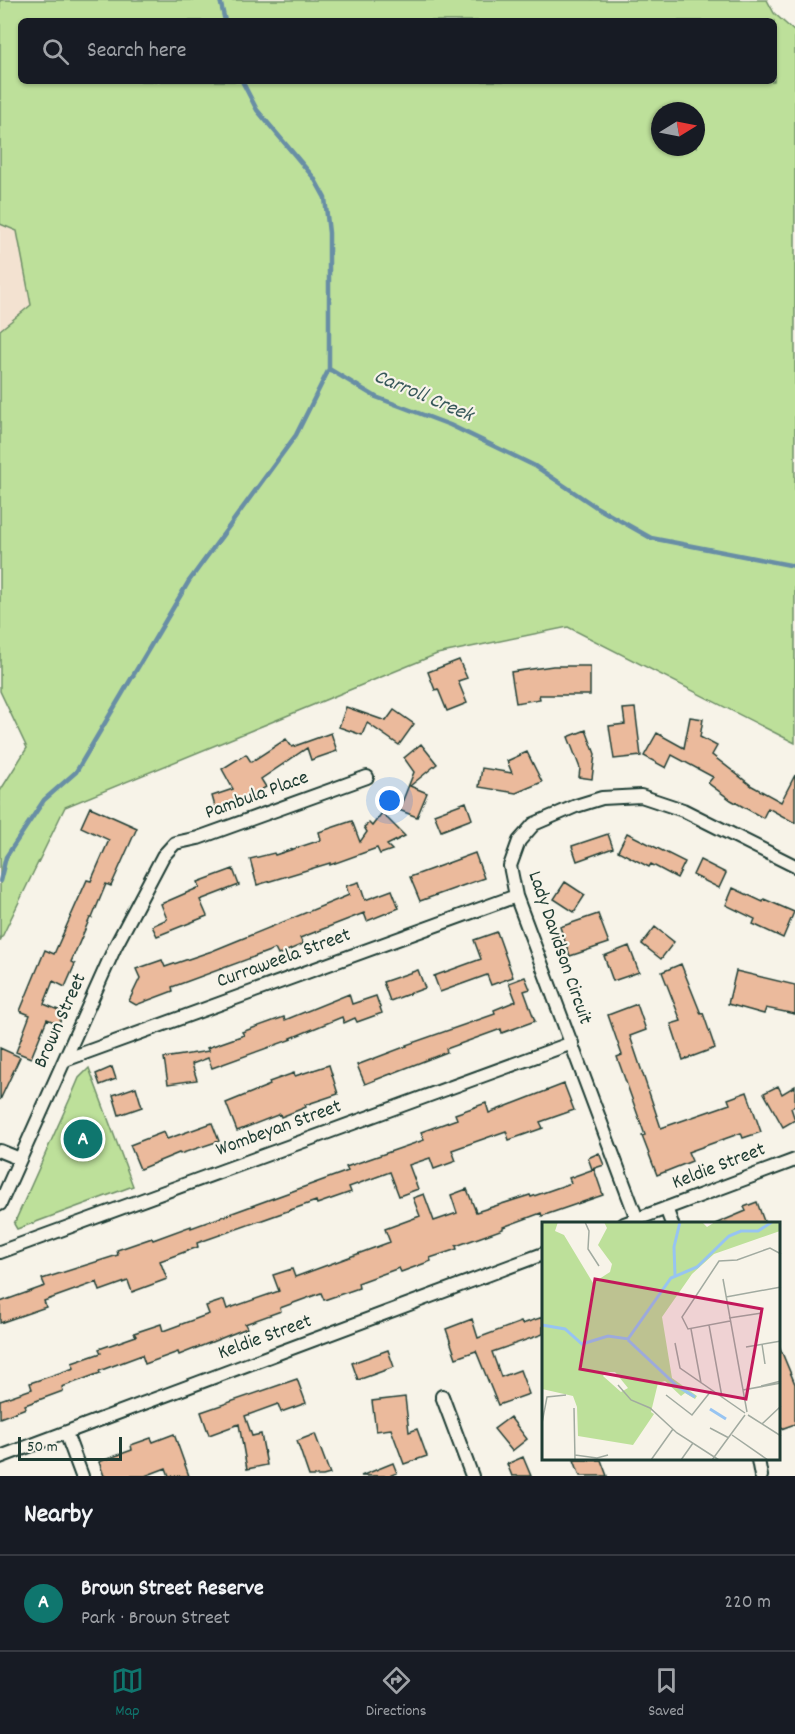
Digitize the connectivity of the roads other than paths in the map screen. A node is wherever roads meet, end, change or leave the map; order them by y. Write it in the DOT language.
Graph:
graph roads {
  1 [pos="367,777"];
  2 [pos="163,856"];
  3 [pos="795,866"];
  4 [pos="516,896"];
  5 [pos="572,1043"];
  6 [pos="65,1060"];
  7 [pos="0,1151"];
  8 [pos="20,1159"];
  9 [pos="795,1160"];
  10 [pos="0,1204"];
  11 [pos="666,1208"];
  12 [pos="637,1219"];
  13 [pos="629,1222"];
  14 [pos="671,1222"];
  15 [pos="0,1252"];
  16 [pos="542,1254"];
  17 [pos="442,1396"];
  18 [pos="66,1433"];
  19 [pos="0,1457"];
  20 [pos="758,1461"];
  21 [pos="82,1476"];
  22 [pos="472,1476"];
  23 [pos="761,1476"];
  1 -- 2 [label="street, Pambula Place"];
  2 -- 6 [label="street, Brown Street"];
  3 -- 4 [label="street, Lady Davidson Circuit"];
  4 -- 5 [label="street, Lady Davidson Circuit"];
  4 -- 6 [label="street, Curraweela Street"];
  5 -- 12 [label="street, Lady Davidson Circuit"];
  5 -- 15 [label="street, Wombeyan Street"];
  6 -- 8 [label="street, Brown Street"];
  7 -- 8 [label="street"];
  8 -- 10 [label="street, Brown Street"];
  9 -- 11 [label="street, Keldie Street"];
  11 -- 12 [label="street, Keldie Street"];
  11 -- 14 [label="street"];
  12 -- 13 [label="street, Keldie Street"];
  16 -- 18 [label="street, Keldie Street"];
  17 -- 22 [label="street"];
  18 -- 19 [label="street, Keldie Street"];
  18 -- 21 [label="street"];
  20 -- 23 [label="street"];
}
